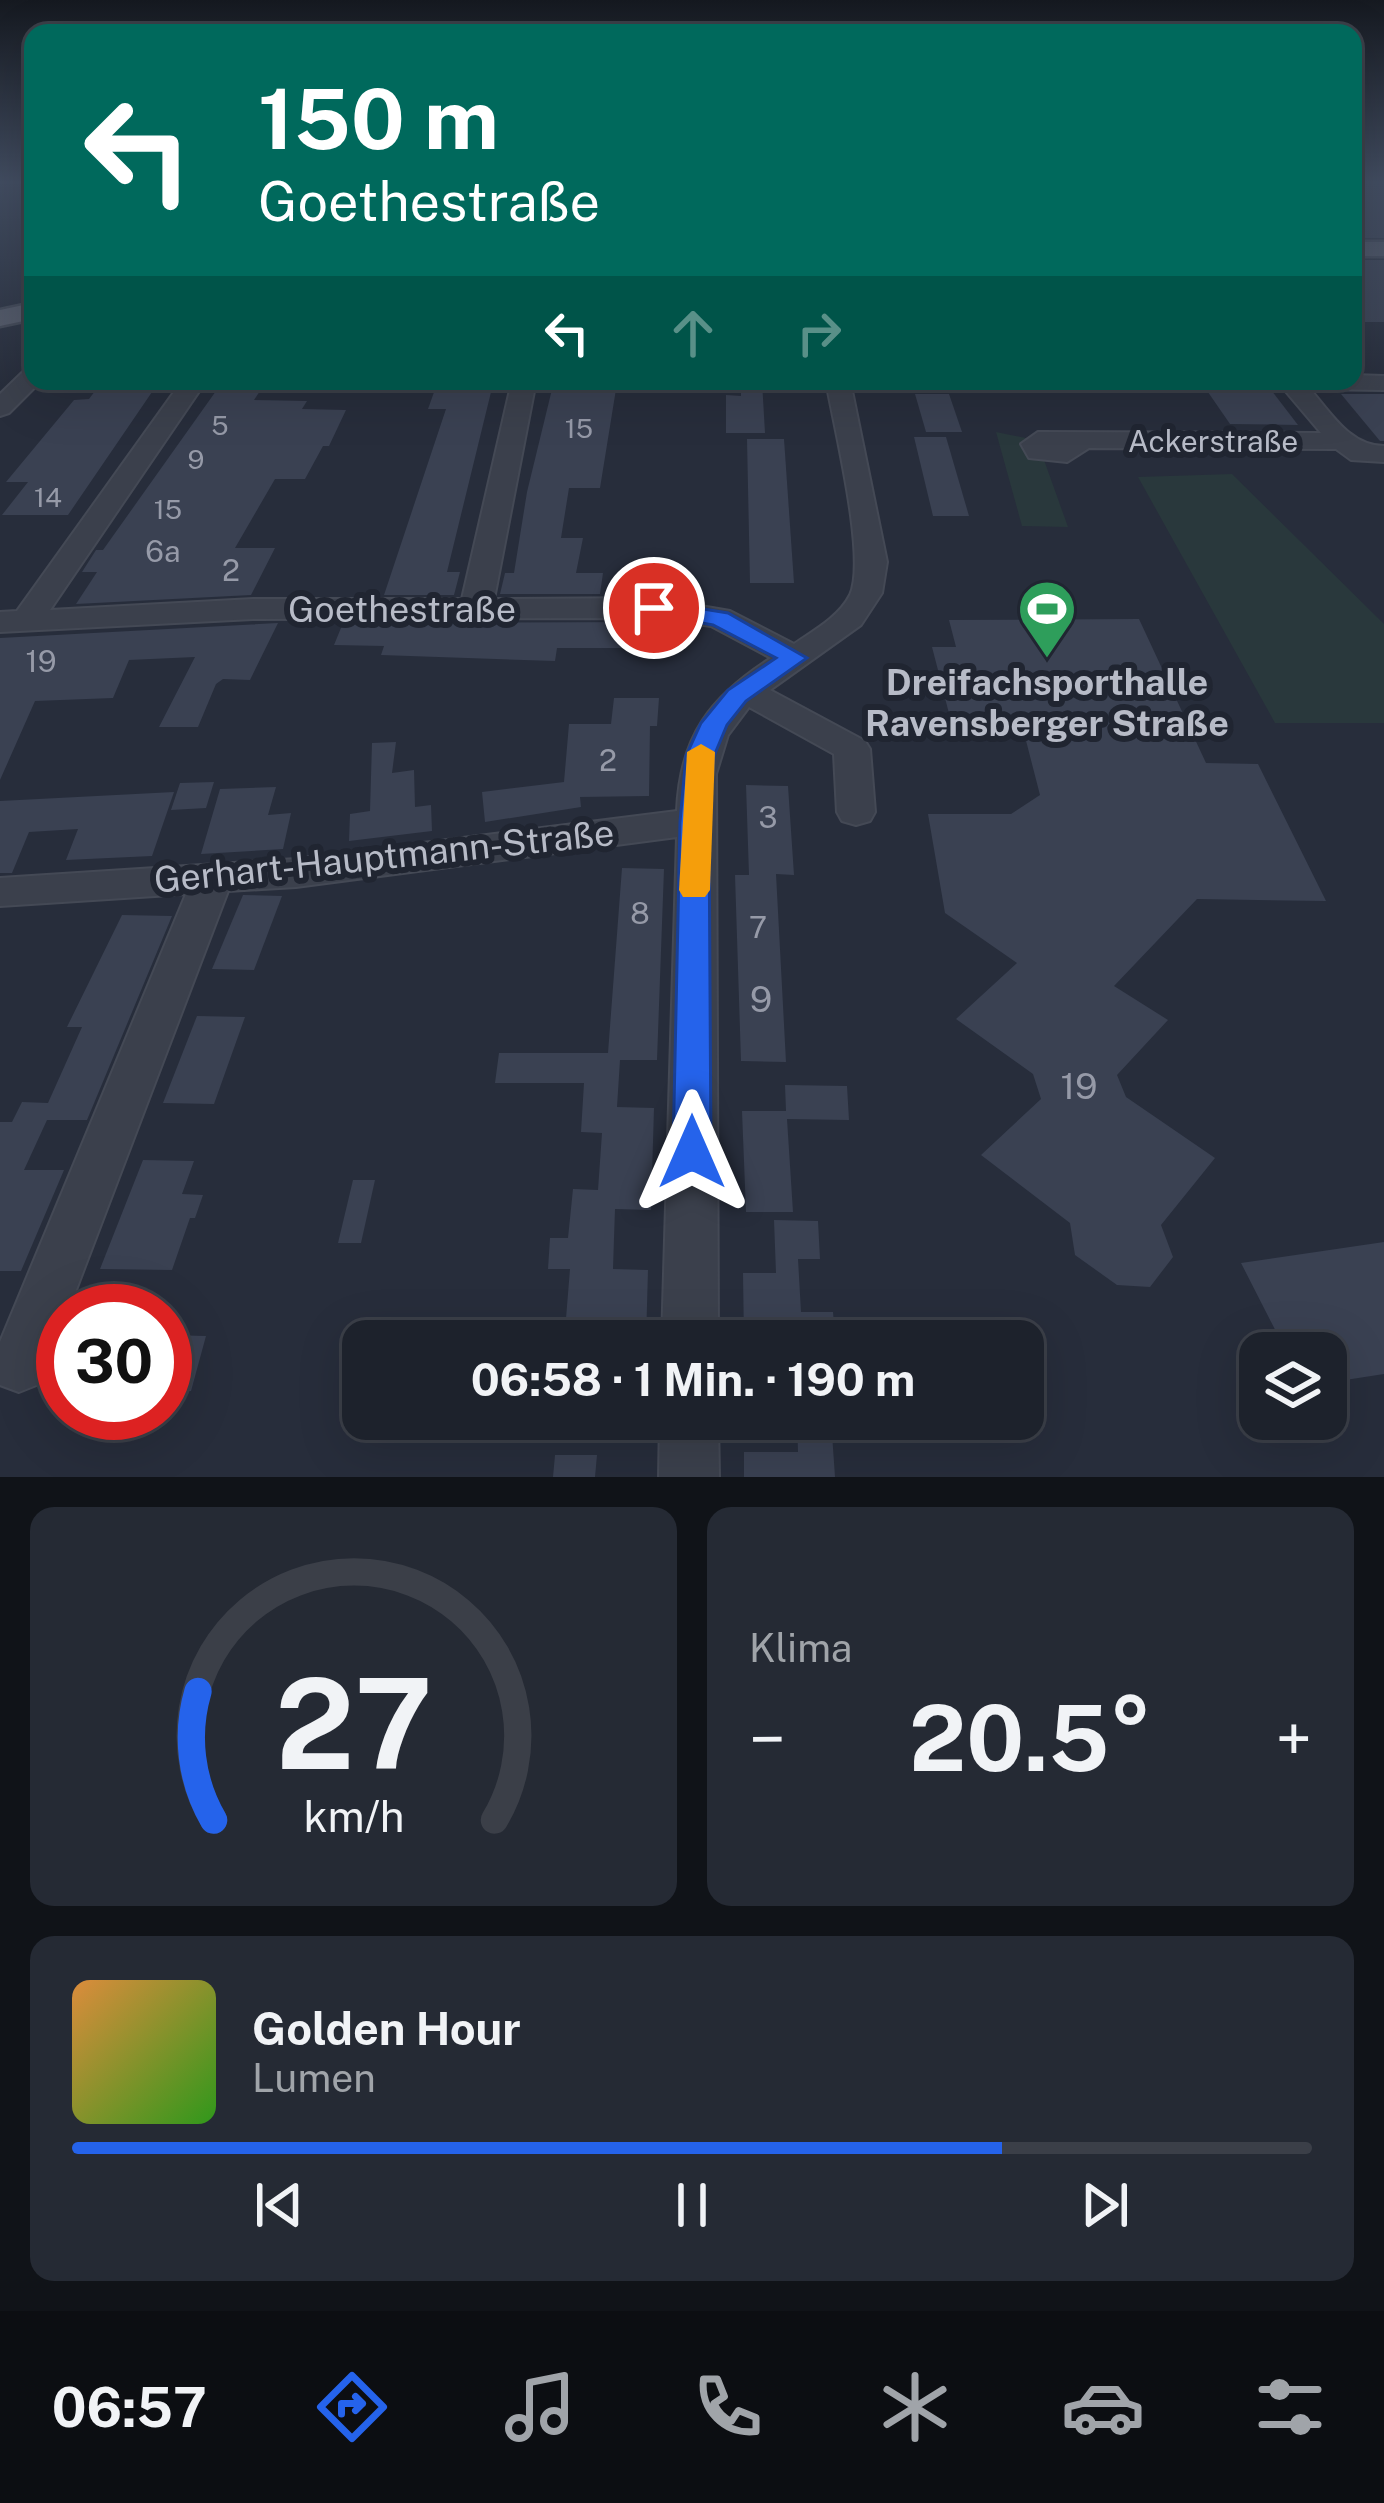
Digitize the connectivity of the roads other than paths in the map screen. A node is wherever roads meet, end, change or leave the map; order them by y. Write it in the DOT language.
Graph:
graph roads {
  1 [pos="24,383"];
  2 [pos="187,390"];
  3 [pos="522,390"];
  4 [pos="840,390"];
  5 [pos="1297,390"];
  6 [pos="0,408"];
  7 [pos="1077,440"];
  8 [pos="1342,441"];
  9 [pos="1384,454"];
  10 [pos="476,609"];
  11 [pos="14,621"];
  12 [pos="771,672"];
  13 [pos="856,812"];
  14 [pos="695,822"];
  15 [pos="213,877"];
  16 [pos="0,892"];
  17 [pos="690,1320"];
  18 [pos="19,1365"];
  19 [pos="689,1440"];
  20 [pos="689,1477"];
  1 -- 6 [label="street"];
  2 -- 11 [label="street"];
  3 -- 10 [label="street"];
  4 -- 12 [label="street"];
  5 -- 8 [label="street, Ackerstraße"];
  7 -- 8 [label="street, Ackerstraße"];
  8 -- 9 [label="street"];
  10 -- 11 [label="street, Goethestraße"];
  10 -- 12 [label="street, Goethestraße"];
  12 -- 13 [label="street, Goethestraße"];
  12 -- 14 [label="street"];
  14 -- 15 [label="street, Gerhart-Hauptmann-Straße"];
  14 -- 17 [label="street"];
  15 -- 16 [label="street, Gerhart-Hauptmann-Straße"];
  15 -- 18 [label="street"];
  19 -- 20 [label="street"];
}
